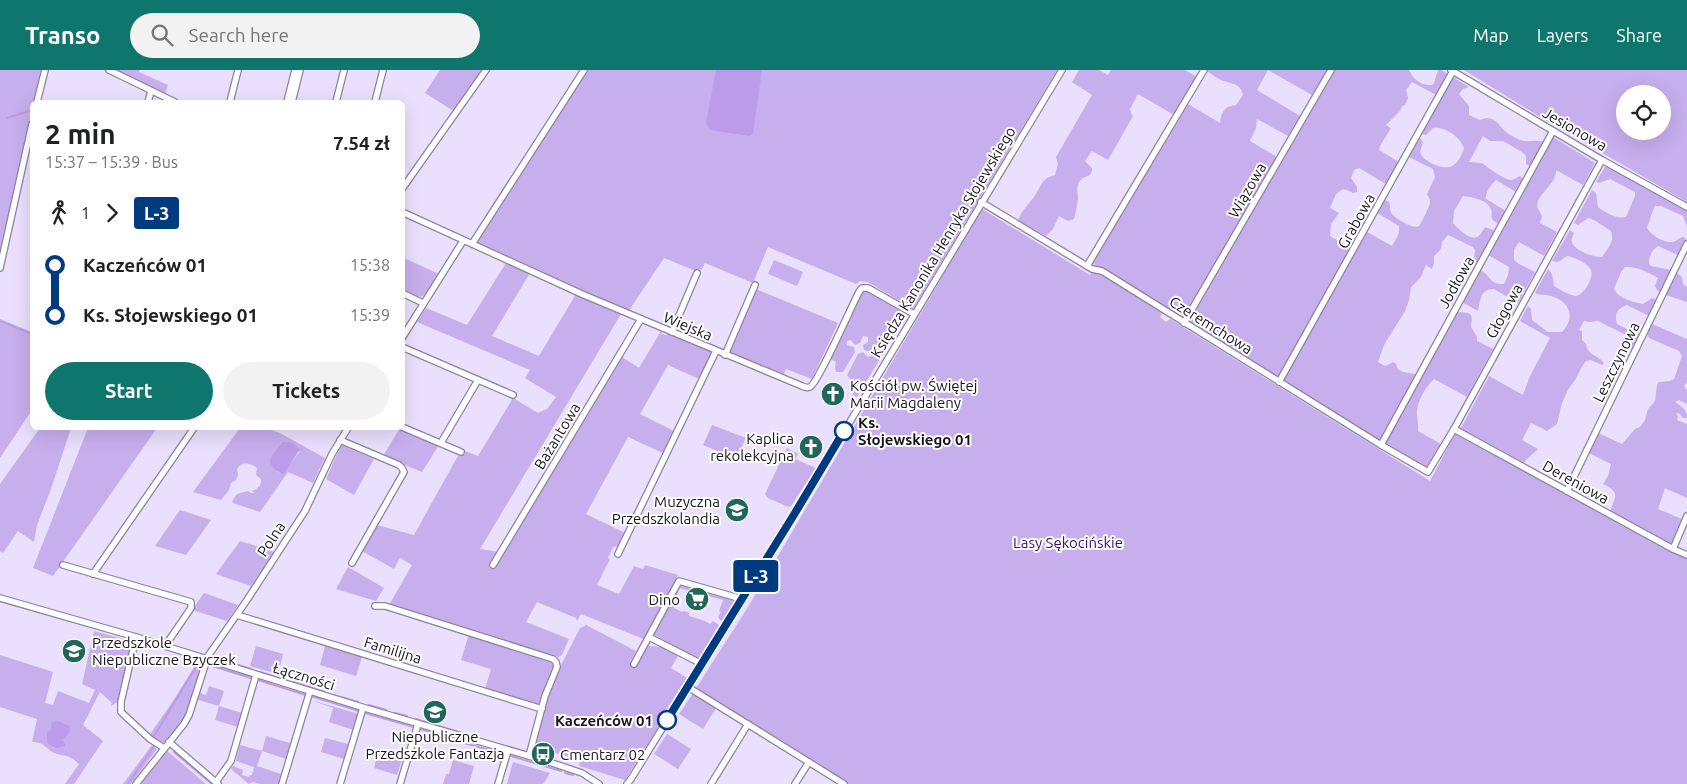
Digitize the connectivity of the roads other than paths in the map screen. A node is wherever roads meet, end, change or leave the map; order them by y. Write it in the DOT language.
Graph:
graph roads {
  1 [pos="44,70"];
  2 [pos="109,70"];
  3 [pos="238,70"];
  4 [pos="295,70"];
  5 [pos="300,70"];
  6 [pos="344,70"];
  7 [pos="383,70"];
  8 [pos="486,70"];
  9 [pos="584,70"];
  10 [pos="1062,70"];
  11 [pos="1204,70"];
  12 [pos="1331,70"];
  13 [pos="1452,71"];
  14 [pos="151,91"];
  15 [pos="37,100"];
  16 [pos="149,100"];
  17 [pos="171,100"];
  18 [pos="230,100"];
  19 [pos="288,100"];
  20 [pos="292,100"];
  21 [pos="336,100"];
  22 [pos="376,100"];
  23 [pos="1553,131"];
  24 [pos="30,133"];
  25 [pos="1602,160"];
  26 [pos="405,185"];
  27 [pos="981,202"];
  28 [pos="1687,207"];
  29 [pos="405,213"];
  30 [pos="463,240"];
  31 [pos="472,244"];
  32 [pos="1687,244"];
  33 [pos="1087,266"];
  34 [pos="0,268"];
  35 [pos="697,273"];
  36 [pos="754,285"];
  37 [pos="405,294"];
  38 [pos="423,303"];
  39 [pos="914,314"];
  40 [pos="641,320"];
  41 [pos="1184,323"];
  42 [pos="672,332"];
  43 [pos="405,333"];
  44 [pos="405,348"];
  45 [pos="716,351"];
  46 [pos="725,355"];
  47 [pos="478,380"];
  48 [pos="1279,382"];
  49 [pos="513,395"];
  50 [pos="405,428"];
  51 [pos="1454,429"];
  52 [pos="193,430"];
  53 [pos="347,430"];
  54 [pos="340,440"];
  55 [pos="442,441"];
  56 [pos="1381,445"];
  57 [pos="461,452"];
  58 [pos="1427,472"];
  59 [pos="1567,491"];
  60 [pos="1687,516"];
  61 [pos="1673,549"];
  62 [pos="618,554"];
  63 [pos="1687,555"];
  64 [pos="352,564"];
  65 [pos="63,565"];
  66 [pos="493,565"];
  67 [pos="93,574"];
  68 [pos="0,598"];
  69 [pos="742,599"];
  70 [pos="375,606"];
  71 [pos="237,615"];
  72 [pos="136,637"];
  73 [pos="648,637"];
  74 [pos="165,646"];
  75 [pos="206,659"];
  76 [pos="634,664"];
  77 [pos="702,664"];
  78 [pos="256,675"];
  79 [pos="688,687"];
  80 [pos="310,691"];
  81 [pos="363,708"];
  82 [pos="542,709"];
  83 [pos="418,724"];
  84 [pos="748,724"];
  85 [pos="169,742"];
  86 [pos="164,748"];
  87 [pos="508,750"];
  88 [pos="529,756"];
  89 [pos="809,762"];
  90 [pos="217,783"];
  91 [pos="136,784"];
  92 [pos="282,784"];
  93 [pos="340,784"];
  94 [pos="400,784"];
  95 [pos="498,784"];
  96 [pos="599,784"];
  97 [pos="627,784"];
  98 [pos="711,784"];
  99 [pos="795,784"];
  100 [pos="844,784"];
  1 -- 15 [label="street"];
  2 -- 14 [label="street"];
  3 -- 18 [label="street"];
  4 -- 19 [label="street"];
  5 -- 20 [label="street"];
  6 -- 21 [label="street"];
  7 -- 22 [label="street"];
  8 -- 26 [label="street"];
  9 -- 31 [label="street"];
  10 -- 27 [label="street, Księdza Kanonika Henryka Słojewskiego"];
  11 -- 33 [label="street"];
  12 -- 41 [label="street, Wiązowa"];
  13 -- 23 [label="street, Jesionowa"];
  13 -- 48 [label="street, Grabowa"];
  14 -- 16 [label="street"];
  14 -- 17 [label="street"];
  23 -- 25 [label="street, Jesionowa"];
  23 -- 56 [label="street, Jodłowa"];
  24 -- 34 [label="street"];
  25 -- 28 [label="street, Jesionowa"];
  25 -- 51 [label="street, Głogowa"];
  27 -- 33 [label="street, Czeremchowa"];
  27 -- 39 [label="street, Księdza Kanonika Henryka Słojewskiego"];
  29 -- 30 [label="street, Wiejska"];
  30 -- 31 [label="street, Wiejska"];
  30 -- 38 [label="street"];
  31 -- 40 [label="street, Wiejska"];
  32 -- 59 [label="street, Leszczynowa"];
  33 -- 41 [label="street, Czeremchowa"];
  35 -- 42 [label="street"];
  36 -- 46 [label="street"];
  37 -- 38 [label="street"];
  38 -- 43 [label="street"];
  39 -- 46 [label="street, Wiejska"];
  39 -- 69 [label="street, Księdza Kanonika Henryka Słojewskiego"];
  40 -- 42 [label="street, Wiejska"];
  40 -- 66 [label="street, Bażantowa"];
  41 -- 48 [label="street, Czeremchowa"];
  42 -- 45 [label="street, Wiejska"];
  44 -- 47 [label="street"];
  45 -- 46 [label="street, Wiejska"];
  45 -- 62 [label="street"];
  47 -- 49 [label="street"];
  47 -- 55 [label="street"];
  48 -- 56 [label="street, Czeremchowa"];
  50 -- 57 [label="street"];
  51 -- 58 [label="street, Głogowa"];
  51 -- 59 [label="street, Dereniowa"];
  52 -- 67 [label="street"];
  53 -- 54 [label="street, Polna"];
  54 -- 64 [label="street"];
  54 -- 71 [label="street, Polna"];
  56 -- 58 [label="street, Czeremchowa"];
  59 -- 61 [label="street, Dereniowa"];
  60 -- 61 [label="street"];
  61 -- 63 [label="street, Dereniowa"];
  65 -- 67 [label="street"];
  67 -- 74 [label="street"];
  68 -- 72 [label="street, Łączności"];
  69 -- 73 [label="street"];
  69 -- 77 [label="street, Księdza Kanonika Henryka Słojewskiego"];
  70 -- 82 [label="street"];
  71 -- 75 [label="street, Polna"];
  71 -- 82 [label="street, Familijna"];
  72 -- 74 [label="street, Łączności"];
  72 -- 86 [label="street"];
  73 -- 76 [label="street"];
  73 -- 77 [label="street"];
  74 -- 75 [label="street, Łączności"];
  75 -- 78 [label="street, Łączności"];
  75 -- 85 [label="street, Polna"];
  77 -- 79 [label="street, Księdza Kanonika Henryka Słojewskiego"];
  78 -- 80 [label="street, Łączności"];
  78 -- 90 [label="street"];
  79 -- 84 [label="street"];
  79 -- 97 [label="street, Księdza Kanonika Henryka Słojewskiego"];
  80 -- 81 [label="street, Łączności"];
  80 -- 92 [label="street"];
  81 -- 83 [label="street, Łączności"];
  81 -- 93 [label="street"];
  82 -- 88 [label="street"];
  83 -- 87 [label="street, Łączności"];
  83 -- 94 [label="street"];
  84 -- 89 [label="street"];
  84 -- 98 [label="street"];
  85 -- 86 [label="street, Polna"];
  85 -- 90 [label="street"];
  86 -- 91 [label="street, Polna"];
  87 -- 88 [label="street, Łączności"];
  87 -- 95 [label="street"];
  88 -- 96 [label="street, Łączności"];
  89 -- 99 [label="street"];
  89 -- 100 [label="street"];
}
